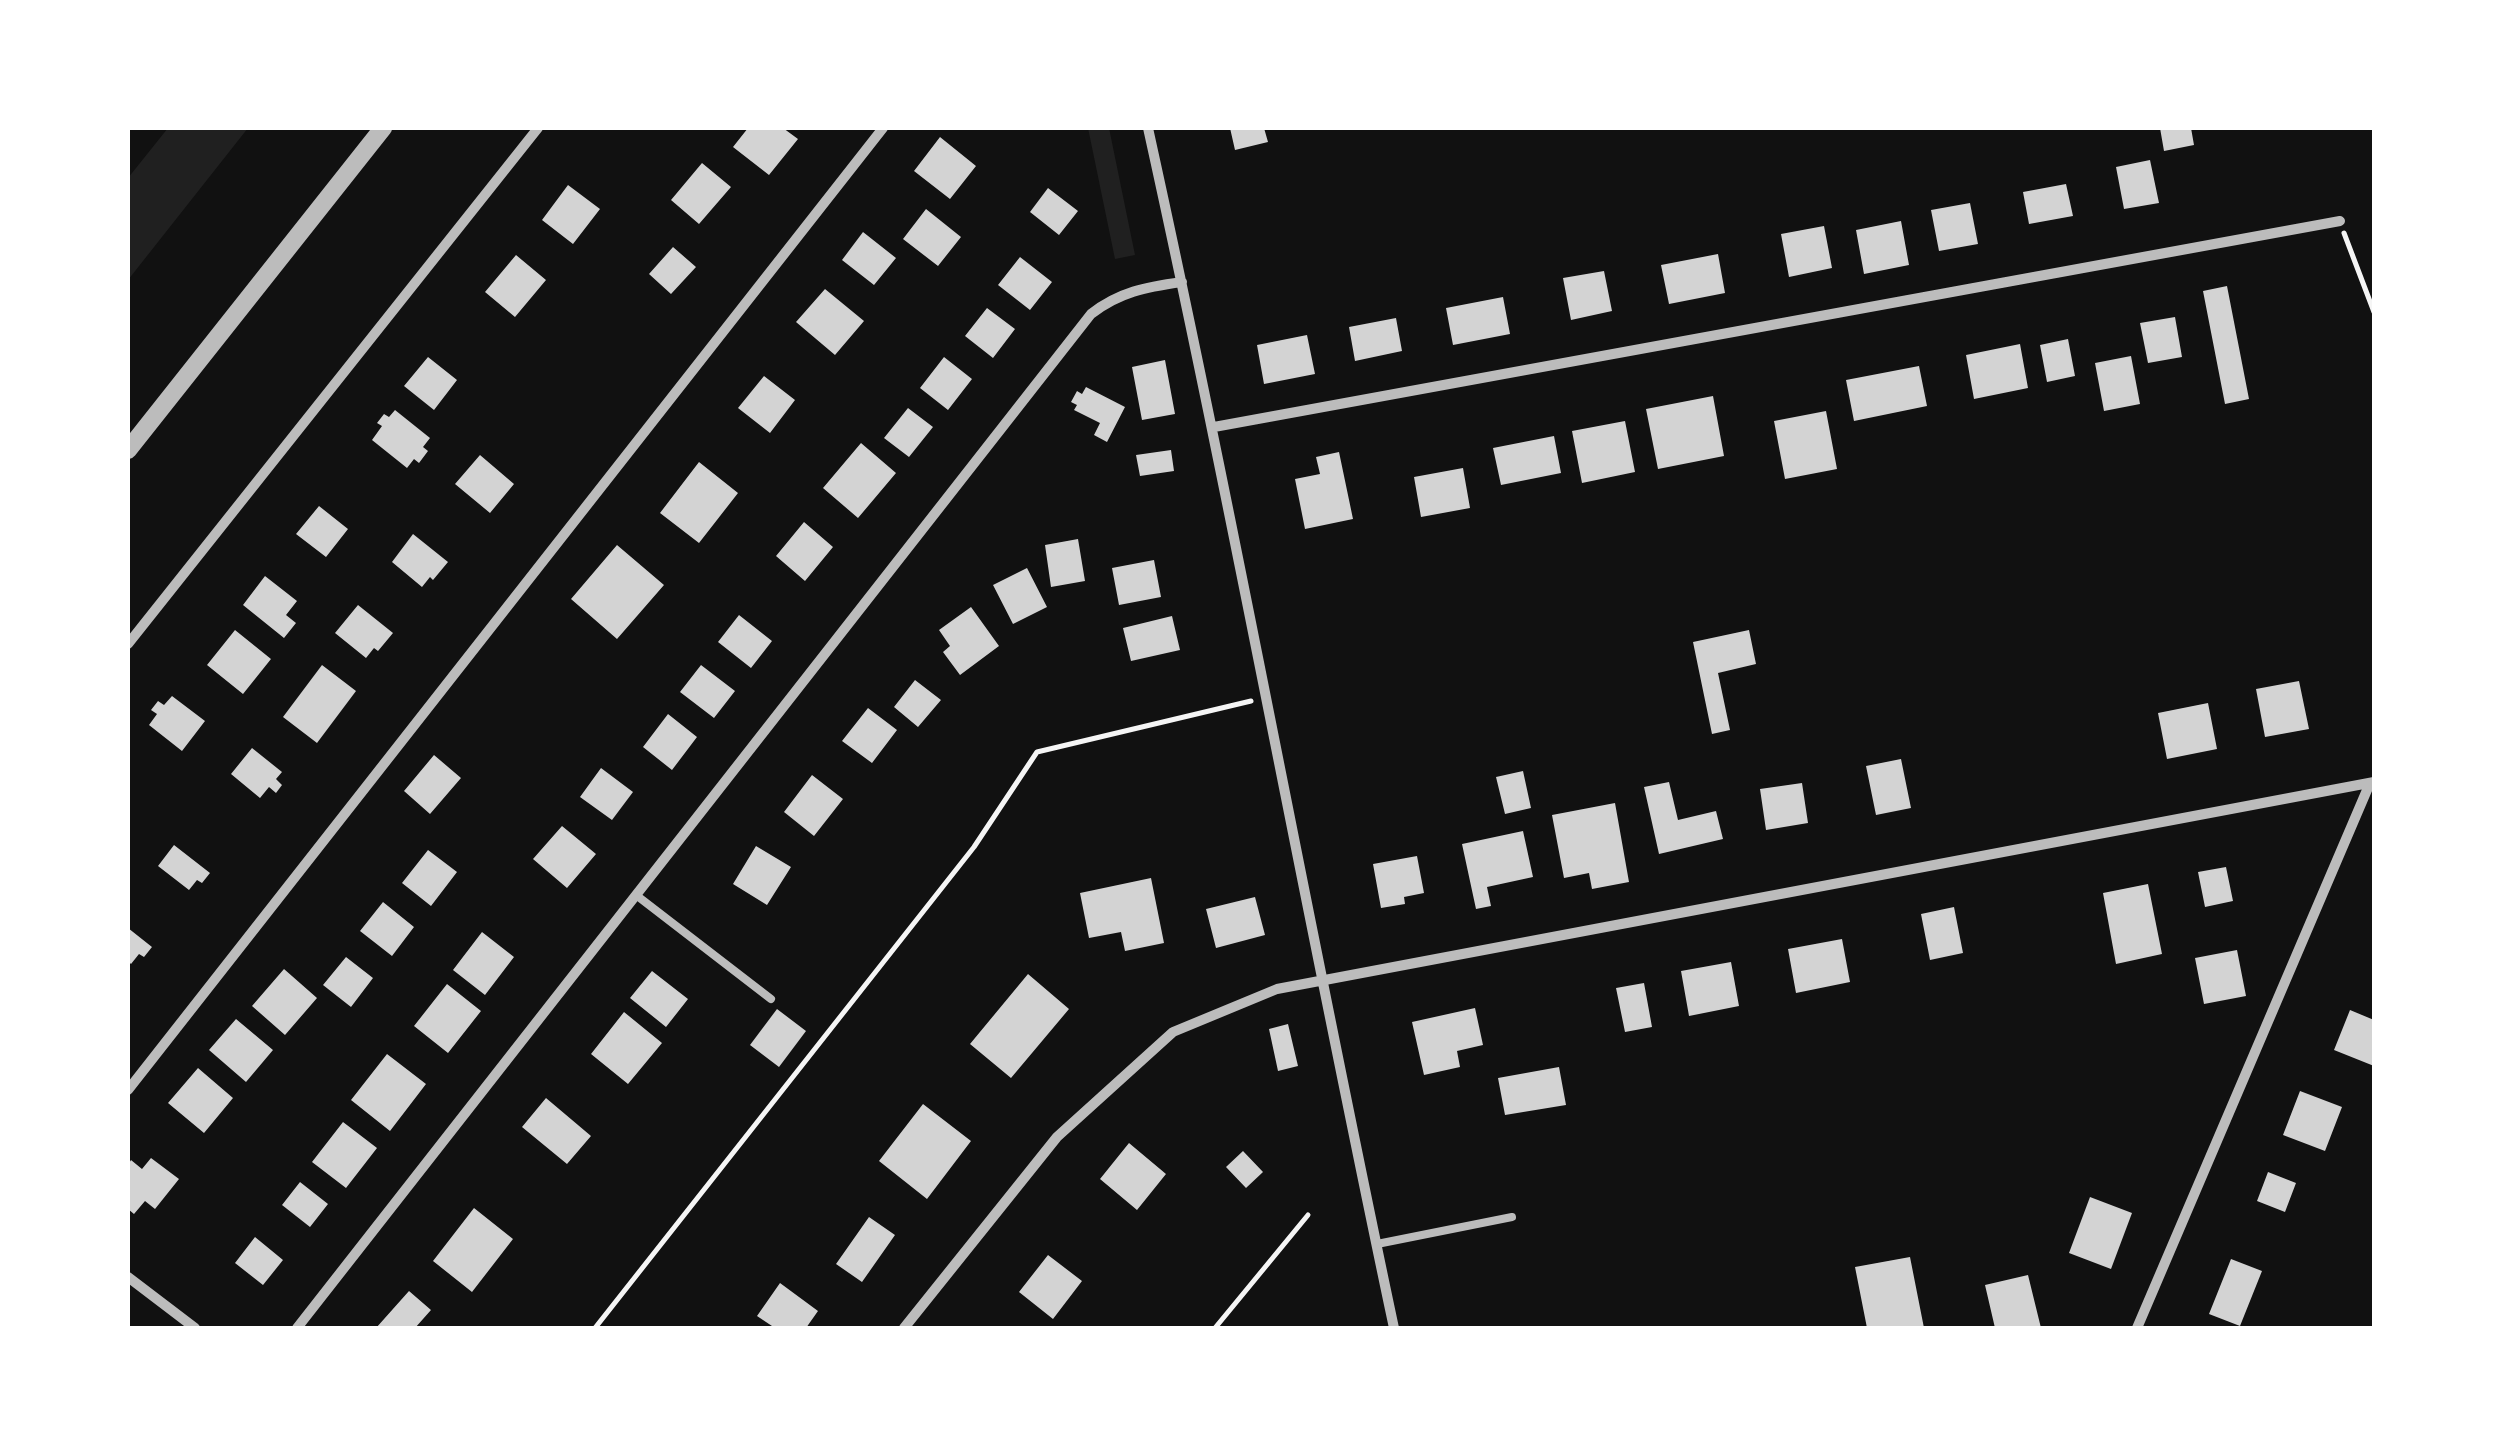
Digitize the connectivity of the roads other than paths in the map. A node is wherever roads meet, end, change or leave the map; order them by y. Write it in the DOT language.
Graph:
graph roads {
  1 [pos="383,128"];
  2 [pos="538,128"];
  3 [pos="884,128"];
  4 [pos="1148,128"];
  5 [pos="2340,221"];
  6 [pos="1182,282"];
  7 [pos="1214,427"];
  8 [pos="128,450"];
  9 [pos="128,644"];
  10 [pos="2372,783"];
  11 [pos="636,895"];
  12 [pos="1320,981"];
  13 [pos="771,998"];
  14 [pos="128,1090"];
  15 [pos="1512,1217"];
  16 [pos="1376,1244"];
  17 [pos="128,1277"];
  18 [pos="196,1328"];
  19 [pos="297,1328"];
  20 [pos="904,1328"];
  21 [pos="1394,1328"];
  22 [pos="2137,1328"];
  1 -- 8 [label="street"];
  2 -- 9 [label="street"];
  3 -- 14 [label="street"];
  4 -- 6 [label="street"];
  5 -- 7 [label="street"];
  6 -- 7 [label="street"];
  6 -- 11 [label="street"];
  7 -- 12 [label="street"];
  10 -- 12 [label="street"];
  10 -- 22 [label="street"];
  11 -- 13 [label="lane"];
  11 -- 19 [label="street"];
  12 -- 16 [label="street"];
  12 -- 20 [label="street"];
  15 -- 16 [label="lane"];
  16 -- 21 [label="street"];
  17 -- 18 [label="street"];
}
